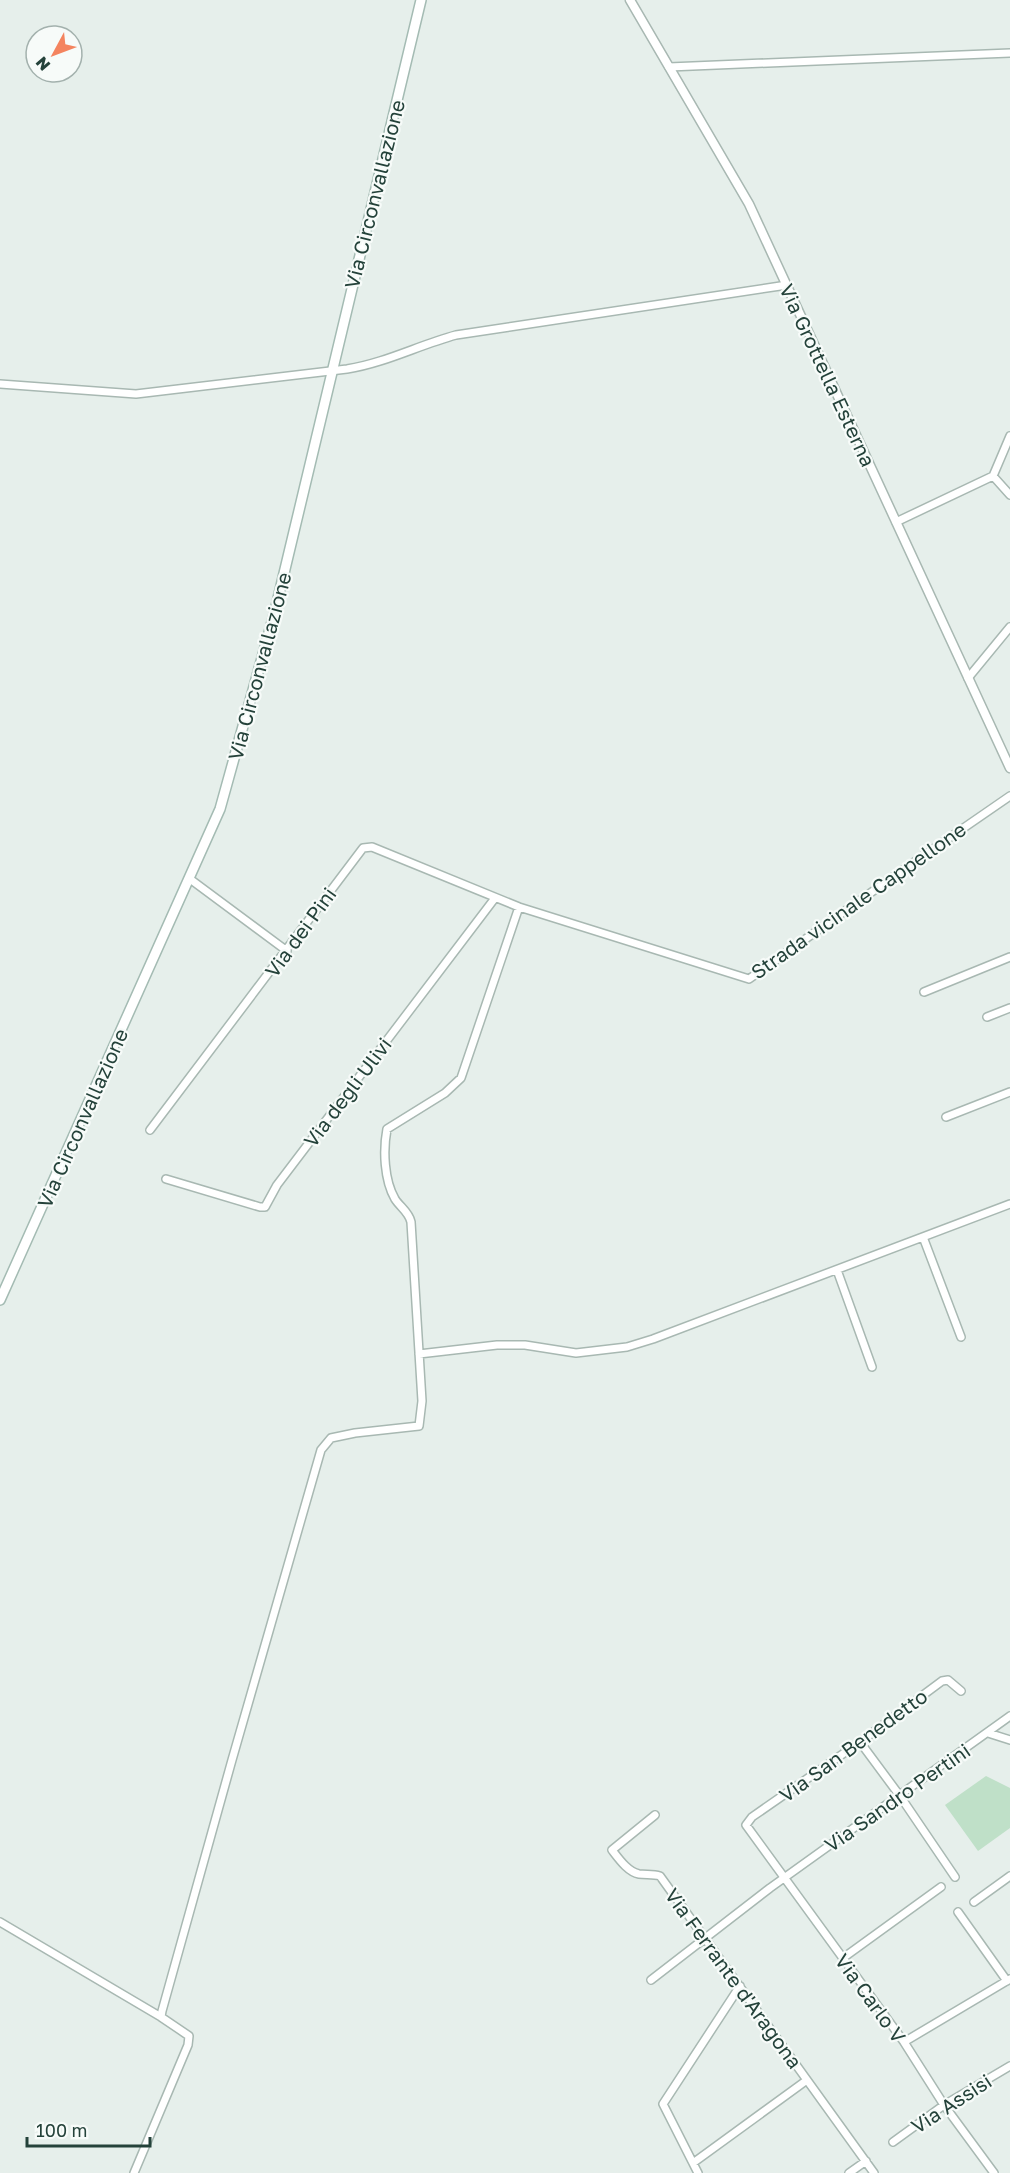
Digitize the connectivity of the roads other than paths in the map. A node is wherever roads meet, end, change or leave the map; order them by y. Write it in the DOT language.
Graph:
graph roads {
  1 [pos="421,0"];
  2 [pos="630,0"];
  3 [pos="1010,54"];
  4 [pos="669,67"];
  5 [pos="787,285"];
  6 [pos="331,370"];
  7 [pos="0,384"];
  8 [pos="1010,436"];
  9 [pos="993,476"];
  10 [pos="1010,495"];
  11 [pos="896,522"];
  12 [pos="1010,627"];
  13 [pos="968,678"];
  14 [pos="1009,762"];
  15 [pos="1010,796"];
  16 [pos="190,879"];
  17 [pos="495,898"];
  18 [pos="519,907"];
  19 [pos="287,951"];
  20 [pos="1010,957"];
  21 [pos="924,992"];
  22 [pos="1010,1008"];
  23 [pos="987,1017"];
  24 [pos="1010,1092"];
  25 [pos="946,1118"];
  26 [pos="150,1130"];
  27 [pos="166,1179"];
  28 [pos="1010,1204"];
  29 [pos="923,1236"];
  30 [pos="837,1270"];
  31 [pos="0,1300"];
  32 [pos="961,1337"];
  33 [pos="419,1354"];
  34 [pos="872,1367"];
  35 [pos="961,1691"];
  36 [pos="1010,1716"];
  37 [pos="988,1733"];
  38 [pos="1010,1740"];
  39 [pos="860,1742"];
  40 [pos="900,1796"];
  41 [pos="655,1815"];
  42 [pos="746,1825"];
  43 [pos="1010,1875"];
  44 [pos="954,1877"];
  45 [pos="784,1878"];
  46 [pos="940,1887"];
  47 [pos="974,1902"];
  48 [pos="958,1912"];
  49 [pos="0,1922"];
  50 [pos="705,1936"];
  51 [pos="843,1958"];
  52 [pos="651,1980"];
  53 [pos="1008,1980"];
  54 [pos="740,1986"];
  55 [pos="161,2017"];
  56 [pos="904,2042"];
  57 [pos="1010,2066"];
  58 [pos="807,2080"];
  59 [pos="944,2105"];
  60 [pos="893,2142"];
  61 [pos="866,2161"];
  62 [pos="693,2163"];
  63 [pos="134,2173"];
  64 [pos="698,2173"];
  65 [pos="849,2173"];
  66 [pos="874,2173"];
  67 [pos="994,2173"];
  1 -- 6 [label="main road, Via Circonvallazione"];
  2 -- 4 [label="street, Via Grottella Esterna"];
  3 -- 4 [label="street"];
  4 -- 5 [label="street, Via Grottella Esterna"];
  5 -- 6 [label="street"];
  5 -- 11 [label="street, Via Grottella Esterna"];
  6 -- 7 [label="street"];
  6 -- 16 [label="main road, Via Circonvallazione"];
  8 -- 9 [label="street"];
  9 -- 10 [label="street"];
  9 -- 11 [label="street"];
  11 -- 13 [label="street, Via Grottella Esterna"];
  12 -- 13 [label="street"];
  13 -- 14 [label="street, Via Grottella Esterna"];
  15 -- 18 [label="street, Strada vicinale Cappellone"];
  16 -- 19 [label="street"];
  16 -- 31 [label="main road, Via Circonvallazione"];
  17 -- 18 [label="street, Strada vicinale Cappellone"];
  17 -- 19 [label="street, Via dei Pini"];
  17 -- 27 [label="street, Via degli Ulivi"];
  18 -- 33 [label="street"];
  19 -- 26 [label="street, Via dei Pini"];
  20 -- 21 [label="street"];
  22 -- 23 [label="street"];
  24 -- 25 [label="street"];
  28 -- 29 [label="street"];
  29 -- 30 [label="street"];
  29 -- 32 [label="street"];
  30 -- 33 [label="street"];
  30 -- 34 [label="street"];
  33 -- 55 [label="street"];
  35 -- 39 [label="street, Via San Benedetto"];
  36 -- 37 [label="street, Via Sandro Pertini"];
  37 -- 38 [label="street"];
  37 -- 40 [label="street, Via Sandro Pertini"];
  39 -- 40 [label="street"];
  39 -- 42 [label="street, Via San Benedetto"];
  40 -- 44 [label="street"];
  40 -- 45 [label="street, Via Sandro Pertini"];
  41 -- 50 [label="street, Via Ferrante d'Aragona"];
  42 -- 45 [label="street, Via Carlo V"];
  43 -- 47 [label="street"];
  45 -- 50 [label="street, Via Sandro Pertini"];
  45 -- 51 [label="street, Via Carlo V"];
  46 -- 51 [label="street"];
  48 -- 53 [label="street"];
  49 -- 55 [label="street"];
  50 -- 52 [label="street, Via Sandro Pertini"];
  50 -- 54 [label="street, Via Ferrante d'Aragona"];
  51 -- 56 [label="street, Via Carlo V"];
  53 -- 56 [label="street"];
  54 -- 58 [label="street, Via Ferrante d'Aragona"];
  54 -- 62 [label="street"];
  55 -- 63 [label="street"];
  56 -- 59 [label="street, Via Carlo V"];
  57 -- 59 [label="street, Via Assisi"];
  58 -- 61 [label="street, Via Ferrante d'Aragona"];
  58 -- 62 [label="street"];
  59 -- 60 [label="street, Via Assisi"];
  59 -- 67 [label="street, Via Carlo V"];
  61 -- 65 [label="street"];
  61 -- 66 [label="street, Via Ferrante d'Aragona"];
  62 -- 64 [label="street"];
}
